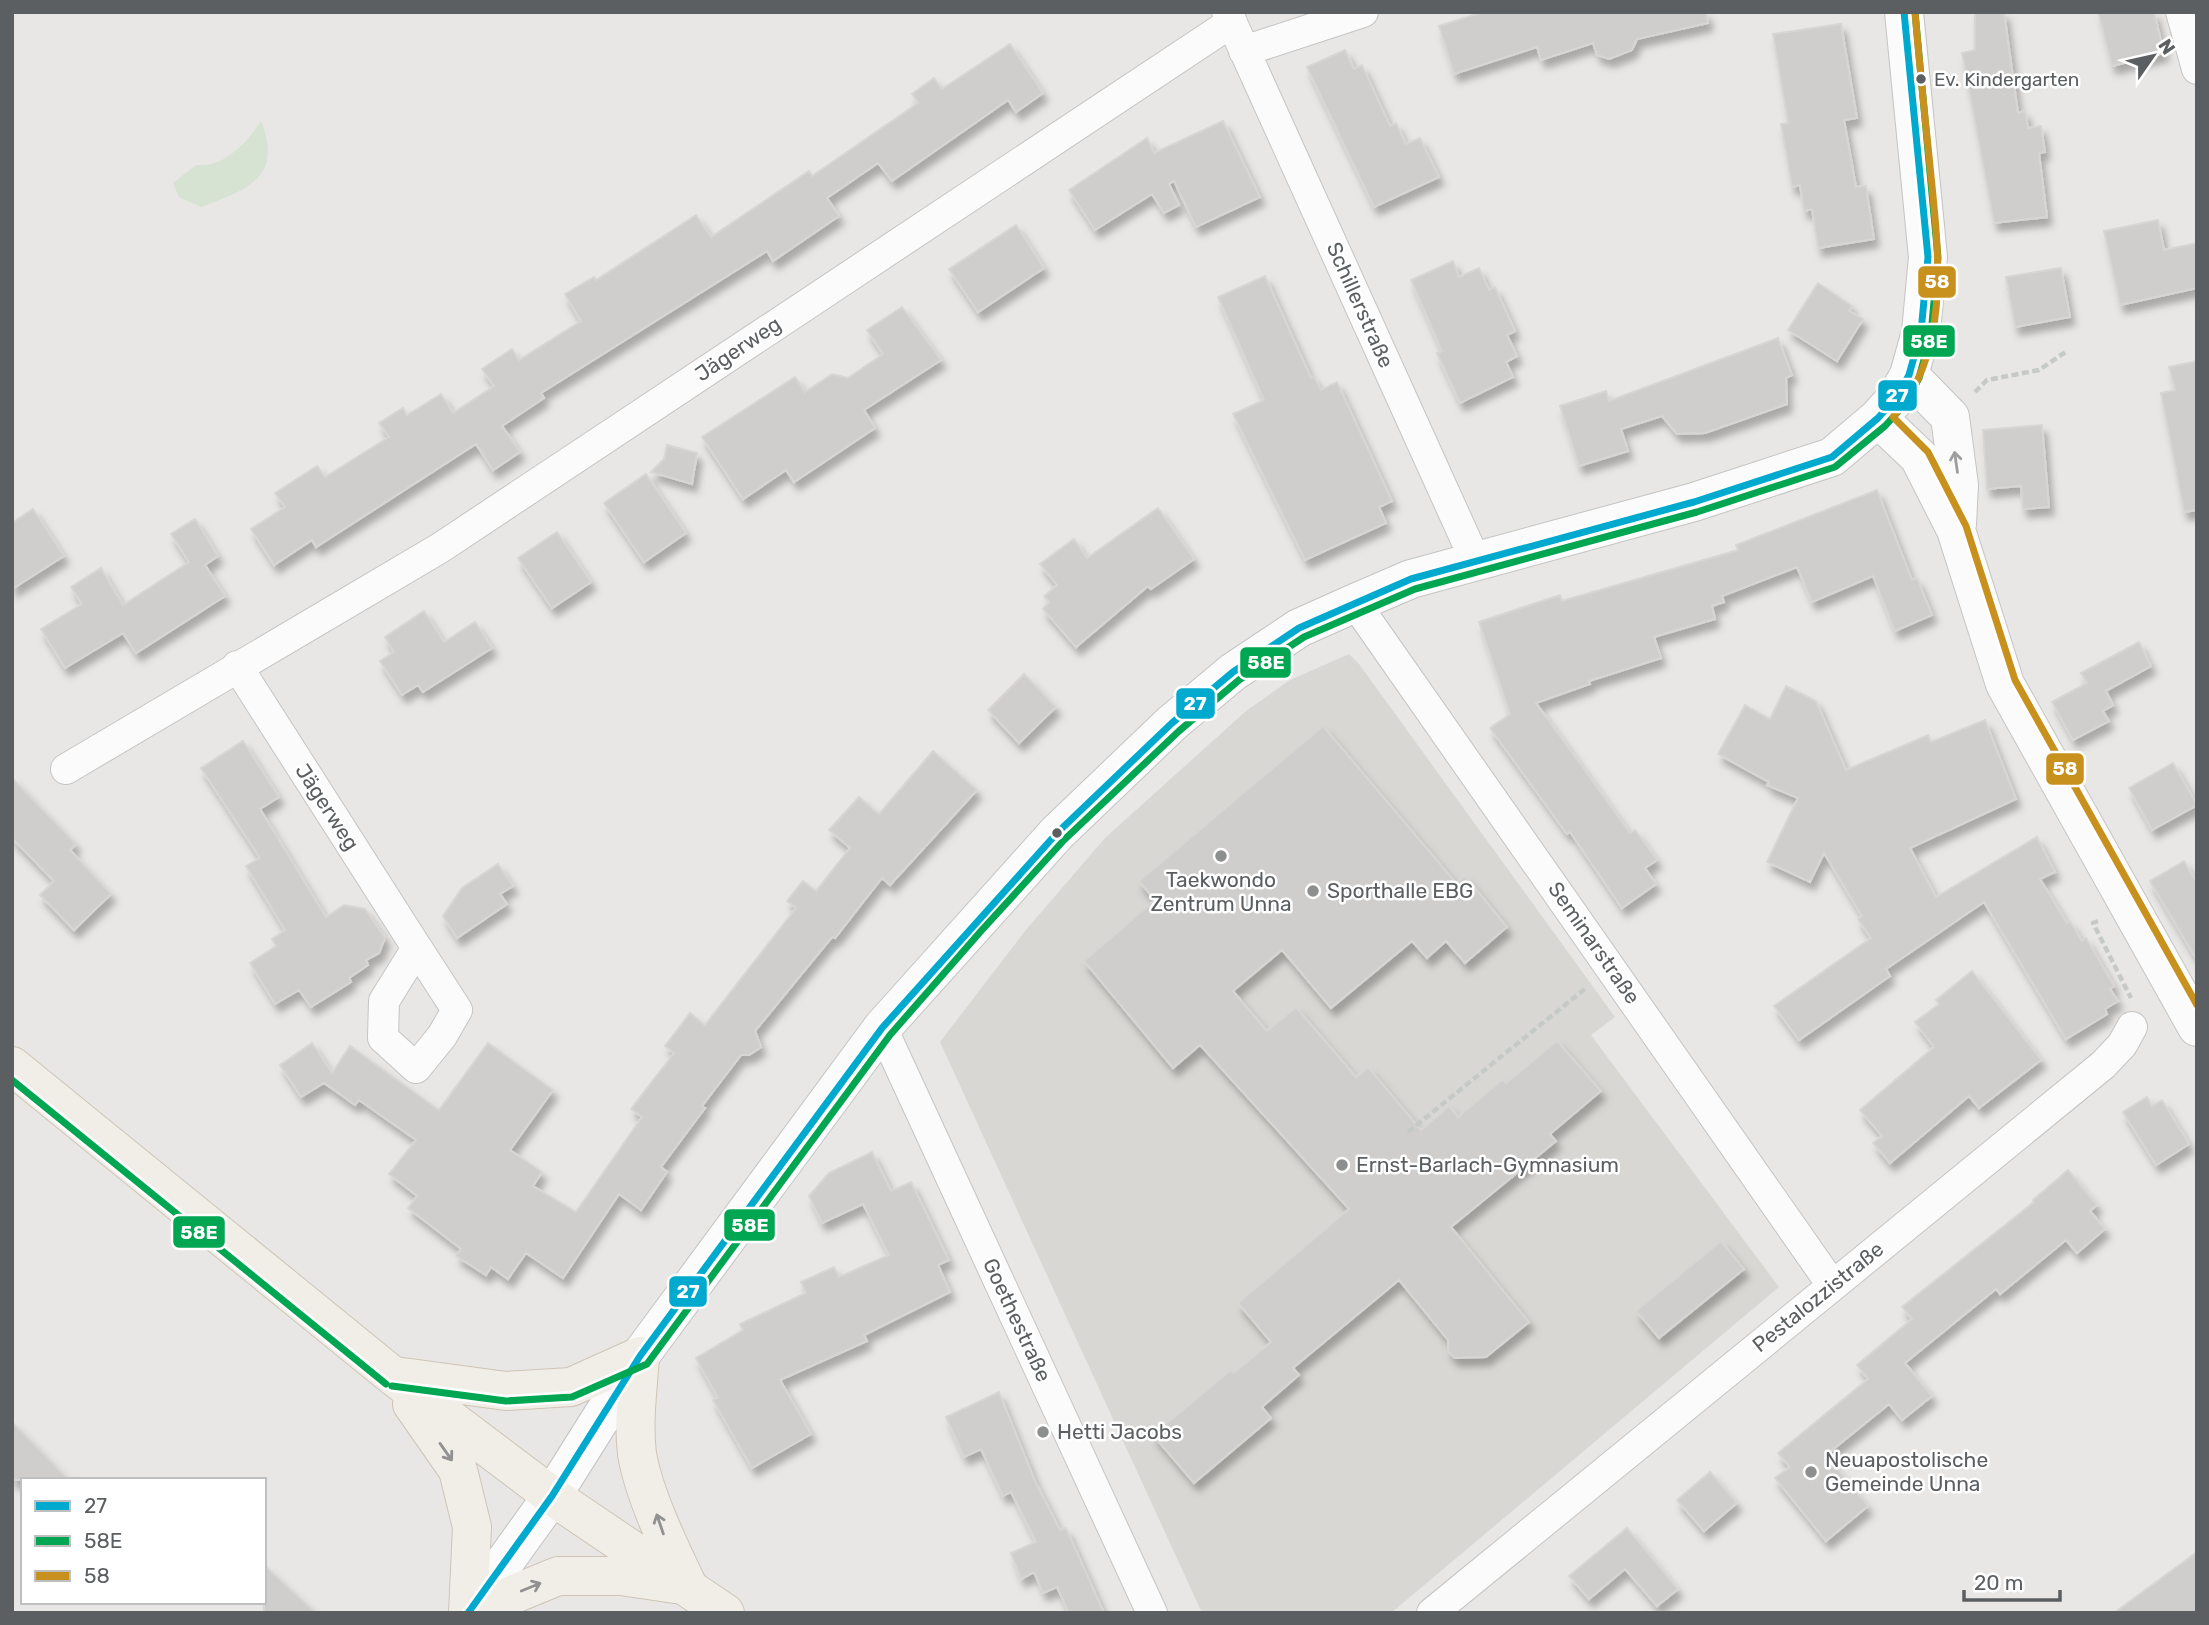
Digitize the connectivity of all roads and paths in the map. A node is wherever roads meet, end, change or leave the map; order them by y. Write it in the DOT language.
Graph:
graph roads {
  1 [pos="1363,12"];
  2 [pos="1904,12"];
  3 [pos="2181,12"];
  4 [pos="1230,17"];
  5 [pos="1244,51"];
  6 [pos="2197,69"];
  7 [pos="2067,351"];
  8 [pos="1909,375"];
  9 [pos="1987,380"];
  10 [pos="1878,418"];
  11 [pos="1956,530"];
  12 [pos="1475,560"];
  13 [pos="1355,603"];
  14 [pos="237,666"];
  15 [pos="66,769"];
  16 [pos="417,948"];
  17 [pos="2108,949"];
  18 [pos="1611,968"];
  19 [pos="2132,1027"];
  20 [pos="2197,1027"];
  21 [pos="882,1028"];
  22 [pos="12,1066"];
  23 [pos="1408,1132"];
  24 [pos="1832,1285"];
  25 [pos="640,1356"];
  26 [pos="393,1376"];
  27 [pos="552,1496"];
  28 [pos="688,1587"];
  29 [pos="468,1613"];
  30 [pos="725,1613"];
  31 [pos="1152,1613"];
  32 [pos="1432,1613"];
  1 -- 5 [label="street"];
  2 -- 8 [label="main road"];
  3 -- 6 [label="street"];
  4 -- 5 [label="street, Schillerstraße"];
  4 -- 14 [label="street, Jägerweg"];
  5 -- 12 [label="street, Schillerstraße"];
  7 -- 9 [label="path"];
  8 -- 10 [label="main road"];
  11 -- 8 [label="main road, one-way"];
  10 -- 11 [label="main road"];
  10 -- 12 [label="main road"];
  11 -- 20 [label="main road"];
  12 -- 13 [label="main road"];
  13 -- 18 [label="street, Seminarstraße"];
  13 -- 21 [label="main road"];
  14 -- 15 [label="street, Jägerweg"];
  14 -- 16 [label="street, Jägerweg"];
  17 -- 19 [label="path"];
  18 -- 23 [label="path"];
  18 -- 24 [label="street, Seminarstraße"];
  19 -- 24 [label="street, Pestalozzistraße"];
  21 -- 25 [label="main road"];
  21 -- 31 [label="street, Goethestraße"];
  22 -- 26 [label="main road"];
  24 -- 32 [label="street, Pestalozzistraße"];
  25 -- 26 [label="main road"];
  25 -- 27 [label="main road"];
  28 -- 25 [label="main road, one-way"];
  26 -- 27 [label="main road"];
  26 -- 29 [label="main road, one-way"];
  27 -- 28 [label="main road"];
  27 -- 29 [label="main road"];
  29 -- 28 [label="main road, one-way"];
  28 -- 30 [label="main road"];
}
